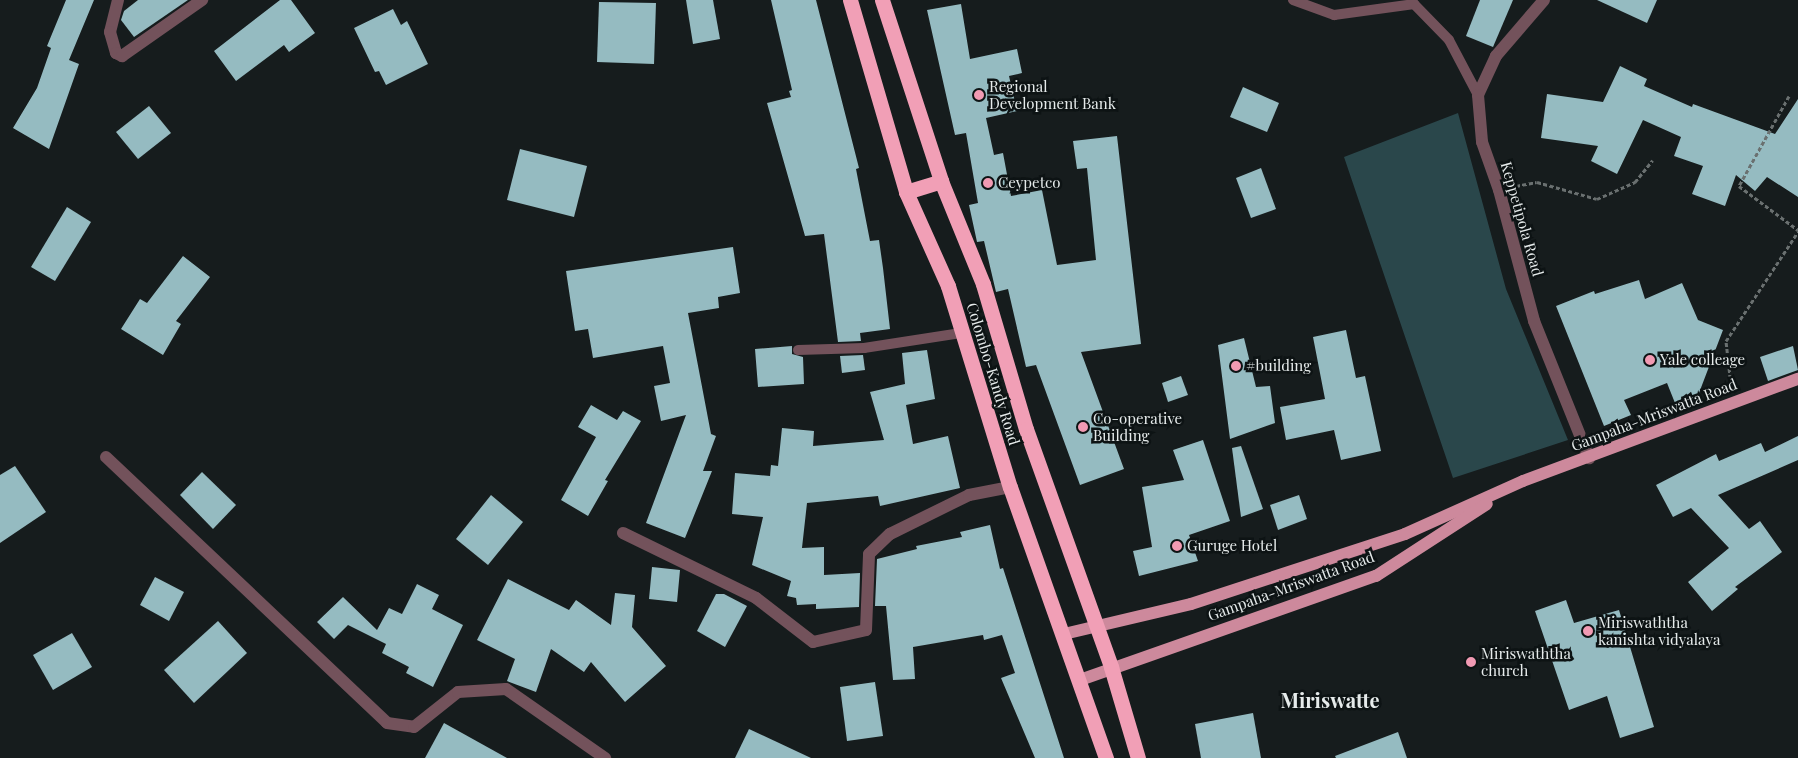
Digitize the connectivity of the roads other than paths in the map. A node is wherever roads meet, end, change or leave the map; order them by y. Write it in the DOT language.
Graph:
graph roads {
  1 [pos="118,0"];
  2 [pos="202,0"];
  3 [pos="850,0"];
  4 [pos="882,0"];
  5 [pos="1293,0"];
  6 [pos="1544,0"];
  7 [pos="1478,95"];
  8 [pos="941,181"];
  9 [pos="906,192"];
  10 [pos="961,333"];
  11 [pos="798,350"];
  12 [pos="1798,379"];
  13 [pos="106,457"];
  14 [pos="1589,458"];
  15 [pos="1523,481"];
  16 [pos="1010,487"];
  17 [pos="624,533"];
  18 [pos="1097,626"];
  19 [pos="1064,634"];
  20 [pos="1111,667"];
  21 [pos="1080,680"];
  22 [pos="605,758"];
  23 [pos="1106,758"];
  24 [pos="1138,758"];
  1 -- 2 [label="street"];
  3 -- 9 [label="highway, Colombo-Kandy Road"];
  4 -- 8 [label="highway, Colombo-Kandy Road"];
  5 -- 7 [label="lane"];
  6 -- 7 [label="street, Keppetipola Road"];
  7 -- 14 [label="street, Keppetipola Road"];
  8 -- 9 [label="highway"];
  8 -- 18 [label="highway, Colombo-Kandy Road"];
  9 -- 10 [label="highway, Colombo-Kandy Road"];
  10 -- 11 [label="lane"];
  10 -- 16 [label="highway, Colombo-Kandy Road"];
  12 -- 14 [label="main road, Gampaha-Mriswatta Road"];
  13 -- 22 [label="street"];
  14 -- 15 [label="main road, Gampaha-Mriswatta Road"];
  15 -- 18 [label="main road, Gampaha-Mriswatta Road"];
  15 -- 20 [label="main road, Gampaha-Mriswatta Road"];
  16 -- 17 [label="street"];
  16 -- 19 [label="highway, Colombo-Kandy Road"];
  18 -- 19 [label="main road, Gampaha-Mriswatta Road"];
  18 -- 20 [label="highway, Colombo-Kandy Road"];
  19 -- 21 [label="highway, Colombo-Kandy Road"];
  20 -- 21 [label="main road, Gampaha-Mriswatta Road"];
  20 -- 24 [label="highway, Colombo-Kandy Road"];
  21 -- 23 [label="highway, Colombo-Kandy Road"];
}
